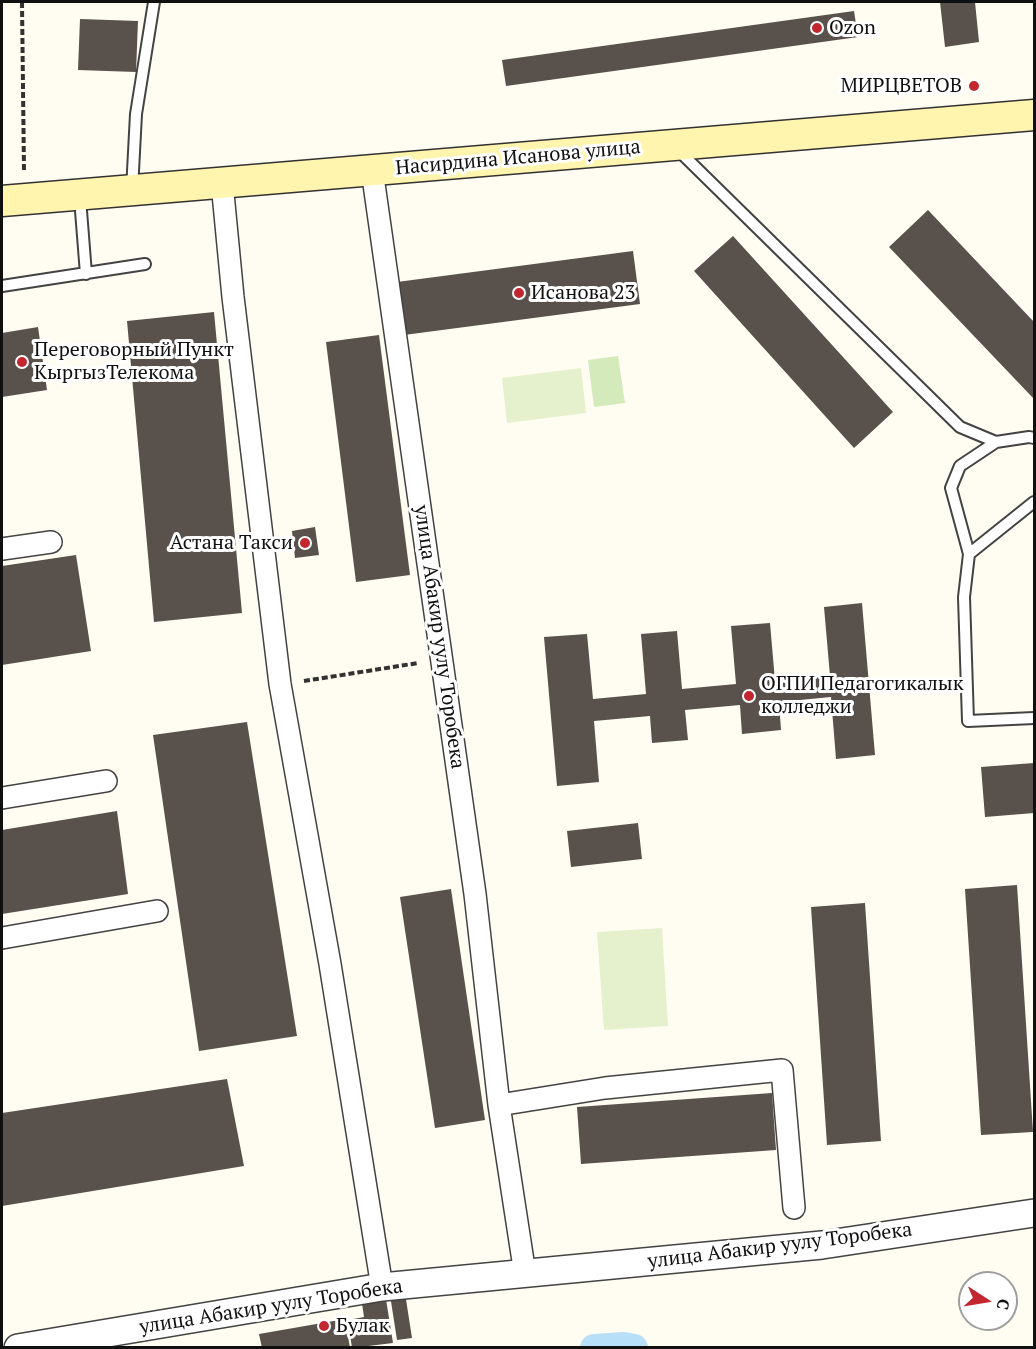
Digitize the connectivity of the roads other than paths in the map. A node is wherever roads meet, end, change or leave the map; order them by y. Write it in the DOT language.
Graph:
graph roads {
  1 [pos="154,2"];
  2 [pos="1035,115"];
  3 [pos="672,145"];
  4 [pos="372,170"];
  5 [pos="222,183"];
  6 [pos="132,190"];
  7 [pos="80,194"];
  8 [pos="13,200"];
  9 [pos="145,264"];
  10 [pos="86,274"];
  11 [pos="2,286"];
  12 [pos="1035,438"];
  13 [pos="996,442"];
  14 [pos="1035,502"];
  15 [pos="51,542"];
  16 [pos="2,549"];
  17 [pos="969,554"];
  18 [pos="1035,718"];
  19 [pos="106,781"];
  20 [pos="2,798"];
  21 [pos="157,911"];
  22 [pos="2,938"];
  23 [pos="499,1105"];
  24 [pos="794,1208"];
  25 [pos="1035,1213"];
  26 [pos="525,1274"];
  27 [pos="382,1287"];
  28 [pos="18,1347"];
  1 -- 6 [label="lane"];
  2 -- 3 [label="main road, Насирдина Исанова улица"];
  3 -- 4 [label="main road, Насирдина Исанова улица"];
  3 -- 13 [label="lane"];
  4 -- 5 [label="main road, Насирдина Исанова улица"];
  4 -- 23 [label="street, улица Абакир уулу Торобека"];
  5 -- 6 [label="main road, Насирдина Исанова улица"];
  5 -- 27 [label="street"];
  6 -- 7 [label="main road, Насирдина Исанова улица"];
  7 -- 8 [label="main road, Насирдина Исанова улица"];
  7 -- 10 [label="lane"];
  9 -- 10 [label="lane"];
  10 -- 11 [label="lane"];
  12 -- 13 [label="lane"];
  13 -- 17 [label="lane"];
  14 -- 17 [label="lane"];
  15 -- 16 [label="street"];
  17 -- 18 [label="lane"];
  19 -- 20 [label="street"];
  21 -- 22 [label="street"];
  23 -- 24 [label="street, улица Абакир уулу Торобека"];
  23 -- 26 [label="street, улица Абакир уулу Торобека"];
  25 -- 26 [label="street, улица Абакир уулу Торобека"];
  26 -- 27 [label="street, улица Абакир уулу Торобека"];
  27 -- 28 [label="street, улица Абакир уулу Торобека"];
}
